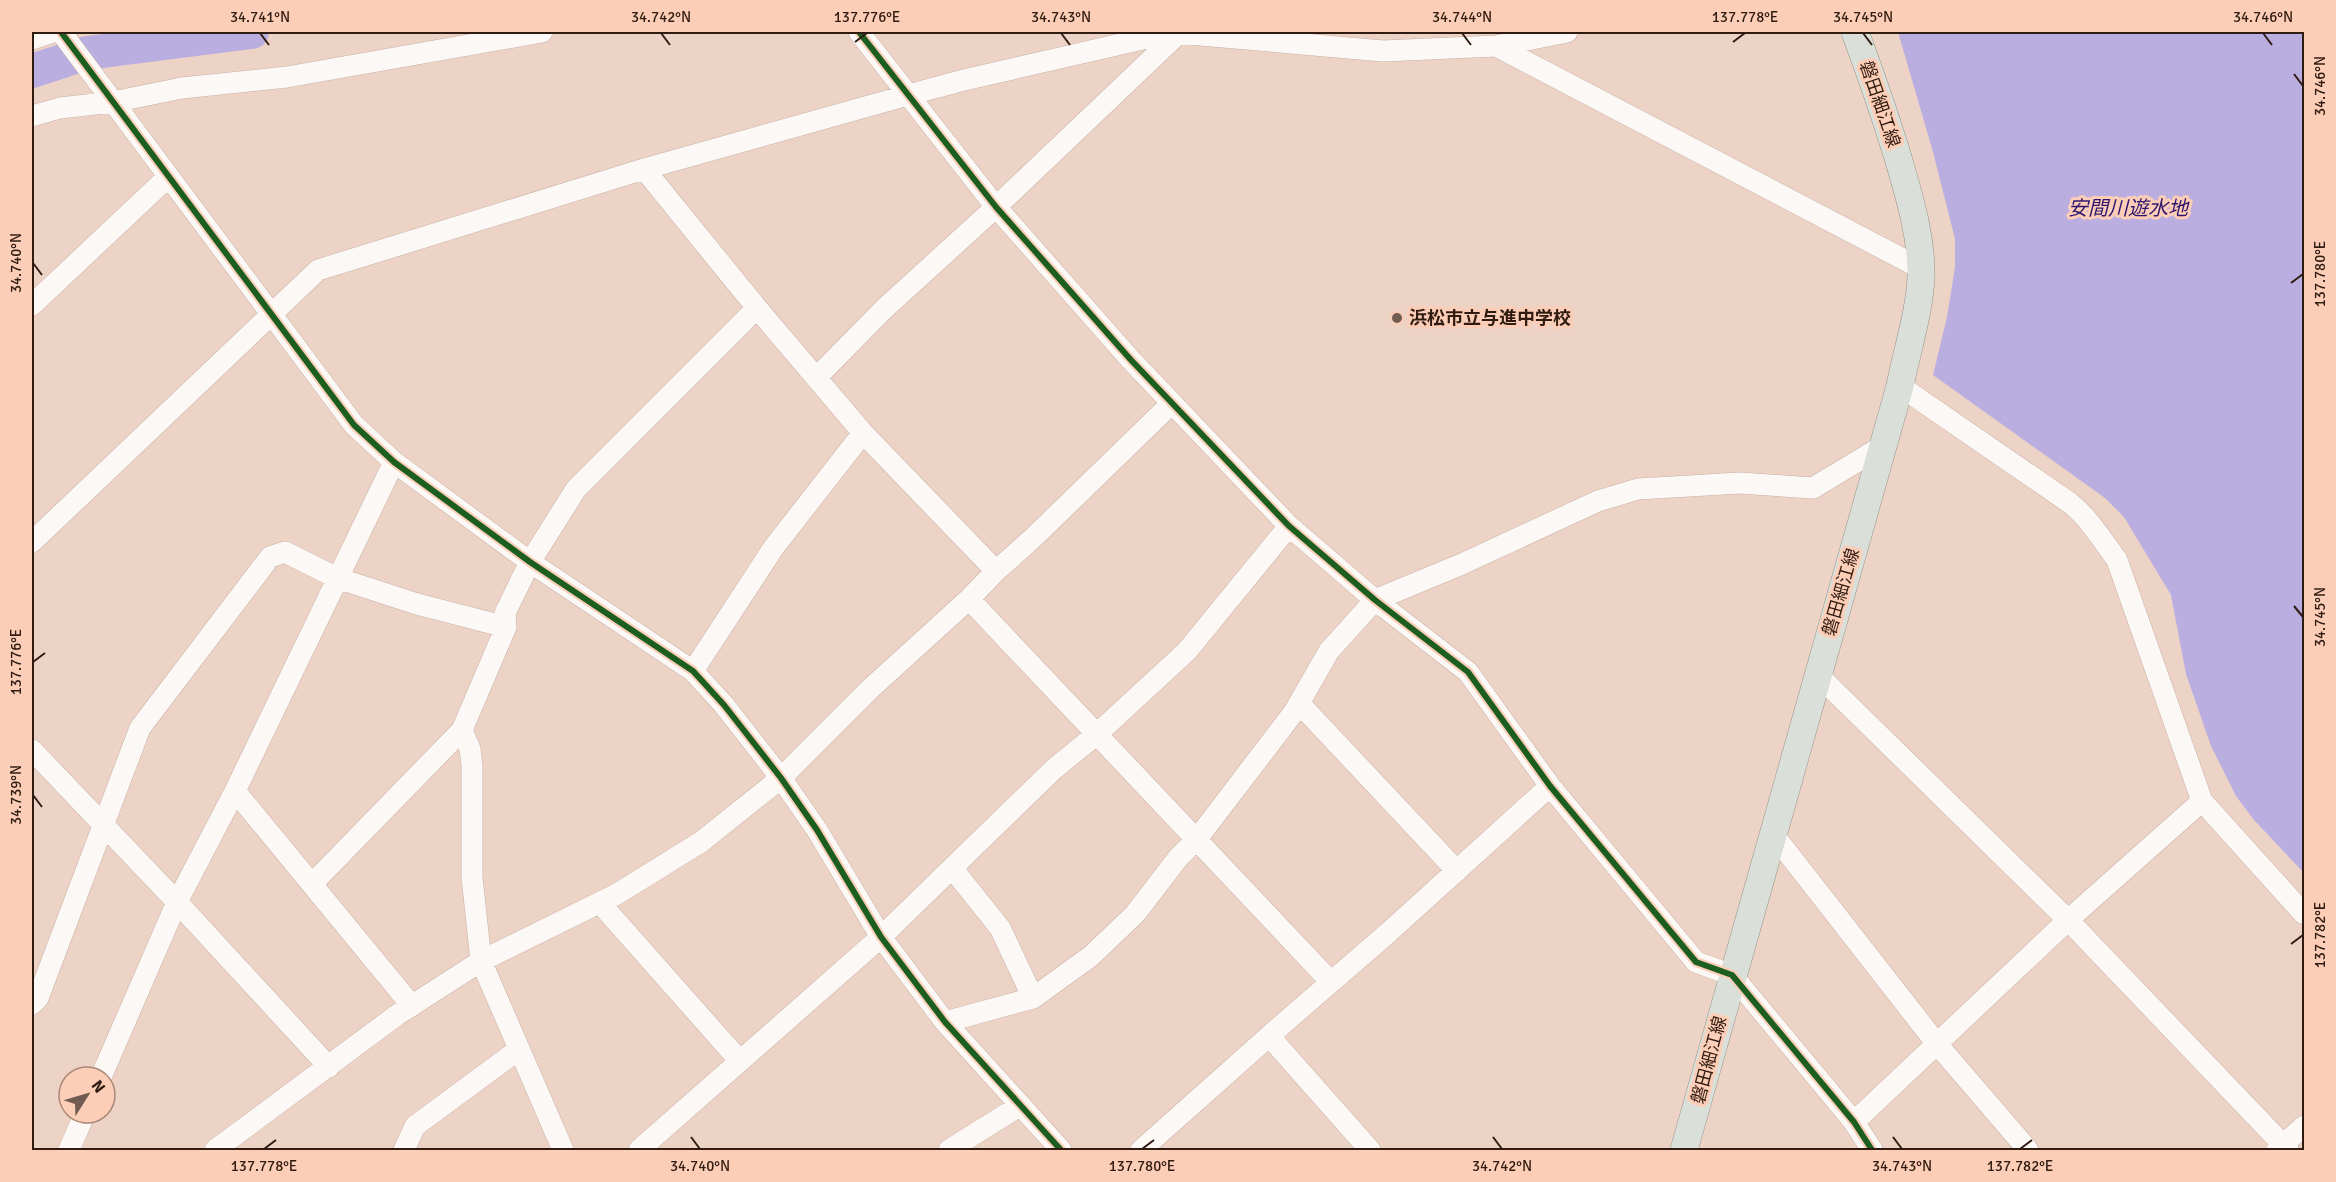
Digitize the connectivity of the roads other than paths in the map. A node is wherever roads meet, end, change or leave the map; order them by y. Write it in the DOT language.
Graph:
graph roads {
  1 [pos="53,32"];
  2 [pos="61,32"];
  3 [pos="542,32"];
  4 [pos="859,32"];
  5 [pos="1170,32"];
  6 [pos="1567,32"];
  7 [pos="1855,32"];
  8 [pos="1255,35"];
  9 [pos="32,39"];
  10 [pos="1496,46"];
  11 [pos="908,95"];
  12 [pos="113,101"];
  13 [pos="32,116"];
  14 [pos="644,169"];
  15 [pos="168,177"];
  16 [pos="996,207"];
  17 [pos="1920,268"];
  18 [pos="32,305"];
  19 [pos="757,308"];
  20 [pos="272,316"];
  21 [pos="816,378"];
  22 [pos="1900,386"];
  23 [pos="1172,403"];
  24 [pos="863,434"];
  25 [pos="1881,447"];
  26 [pos="394,462"];
  27 [pos="1289,526"];
  28 [pos="32,542"];
  29 [pos="530,562"];
  30 [pos="996,571"];
  31 [pos="337,578"];
  32 [pos="969,599"];
  33 [pos="1375,600"];
  34 [pos="506,627"];
  35 [pos="693,671"];
  36 [pos="1818,675"];
  37 [pos="1299,703"];
  38 [pos="462,730"];
  39 [pos="1097,734"];
  40 [pos="32,750"];
  41 [pos="781,778"];
  42 [pos="1550,786"];
  43 [pos="235,791"];
  44 [pos="2202,801"];
  45 [pos="102,826"];
  46 [pos="1773,834"];
  47 [pos="1197,839"];
  48 [pos="952,868"];
  49 [pos="1457,871"];
  50 [pos="312,884"];
  51 [pos="177,902"];
  52 [pos="600,903"];
  53 [pos="2304,914"];
  54 [pos="2068,920"];
  55 [pos="880,937"];
  56 [pos="481,961"];
  57 [pos="1732,975"];
  58 [pos="1331,982"];
  59 [pos="1033,998"];
  60 [pos="32,1004"];
  61 [pos="412,1006"];
  62 [pos="945,1022"];
  63 [pos="1269,1036"];
  64 [pos="1937,1044"];
  65 [pos="518,1050"];
  66 [pos="739,1060"];
  67 [pos="106,1065"];
  68 [pos="329,1068"];
  69 [pos="1021,1105"];
  70 [pos="1854,1122"];
  71 [pos="80,1125"];
  72 [pos="2304,1126"];
  73 [pos="2283,1149"];
  74 [pos="69,1150"];
  75 [pos="215,1150"];
  76 [pos="404,1150"];
  77 [pos="563,1150"];
  78 [pos="639,1150"];
  79 [pos="949,1150"];
  80 [pos="1061,1150"];
  81 [pos="1141,1150"];
  82 [pos="1370,1150"];
  83 [pos="1684,1150"];
  84 [pos="1872,1150"];
  85 [pos="2028,1150"];
  1 -- 9 [label="street"];
  2 -- 12 [label="street"];
  3 -- 12 [label="street"];
  4 -- 11 [label="street"];
  5 -- 8 [label="street"];
  5 -- 11 [label="street"];
  5 -- 16 [label="street"];
  6 -- 10 [label="street"];
  7 -- 17 [label="main road, 磐田細江線"];
  8 -- 10 [label="street"];
  10 -- 17 [label="street"];
  11 -- 14 [label="street"];
  11 -- 16 [label="street"];
  12 -- 13 [label="street"];
  12 -- 15 [label="street"];
  14 -- 19 [label="street"];
  14 -- 20 [label="street"];
  15 -- 18 [label="street"];
  15 -- 20 [label="street"];
  16 -- 21 [label="street"];
  16 -- 23 [label="street"];
  17 -- 22 [label="main road, 磐田細江線"];
  19 -- 21 [label="street"];
  19 -- 29 [label="street"];
  20 -- 26 [label="street"];
  20 -- 28 [label="street"];
  21 -- 24 [label="street"];
  22 -- 25 [label="main road, 磐田細江線"];
  22 -- 44 [label="street"];
  23 -- 27 [label="street"];
  23 -- 30 [label="street"];
  24 -- 30 [label="street"];
  24 -- 35 [label="street"];
  25 -- 33 [label="street"];
  25 -- 36 [label="main road, 磐田細江線"];
  26 -- 29 [label="street"];
  26 -- 31 [label="street"];
  27 -- 33 [label="street"];
  27 -- 39 [label="street"];
  29 -- 34 [label="street"];
  29 -- 35 [label="street"];
  30 -- 32 [label="street"];
  31 -- 34 [label="street"];
  31 -- 43 [label="street"];
  31 -- 45 [label="street"];
  32 -- 39 [label="street"];
  32 -- 41 [label="street"];
  33 -- 37 [label="street"];
  33 -- 42 [label="street"];
  34 -- 38 [label="street"];
  35 -- 41 [label="street"];
  36 -- 46 [label="main road, 磐田細江線"];
  36 -- 54 [label="street"];
  37 -- 47 [label="street"];
  37 -- 49 [label="street"];
  38 -- 50 [label="street"];
  38 -- 56 [label="street"];
  39 -- 47 [label="street"];
  39 -- 48 [label="street"];
  40 -- 45 [label="street"];
  41 -- 52 [label="street"];
  41 -- 55 [label="street"];
  42 -- 49 [label="street"];
  42 -- 57 [label="street"];
  43 -- 50 [label="street"];
  43 -- 51 [label="street"];
  44 -- 53 [label="street"];
  44 -- 54 [label="street"];
  45 -- 51 [label="street"];
  45 -- 60 [label="street"];
  46 -- 57 [label="main road, 磐田細江線"];
  46 -- 64 [label="street"];
  47 -- 58 [label="street"];
  47 -- 59 [label="street"];
  48 -- 55 [label="street"];
  48 -- 59 [label="street"];
  49 -- 58 [label="street"];
  50 -- 61 [label="street"];
  51 -- 67 [label="street"];
  51 -- 68 [label="street"];
  52 -- 56 [label="street"];
  52 -- 66 [label="street"];
  54 -- 64 [label="street"];
  54 -- 73 [label="street"];
  55 -- 62 [label="street"];
  55 -- 66 [label="street"];
  56 -- 61 [label="street"];
  56 -- 65 [label="street"];
  57 -- 70 [label="street"];
  57 -- 83 [label="main road, 磐田細江線"];
  58 -- 63 [label="street"];
  59 -- 62 [label="street"];
  61 -- 68 [label="street"];
  62 -- 69 [label="street"];
  63 -- 81 [label="street"];
  63 -- 82 [label="street"];
  64 -- 70 [label="street"];
  64 -- 85 [label="street"];
  65 -- 76 [label="street"];
  65 -- 77 [label="street"];
  66 -- 78 [label="street"];
  68 -- 75 [label="street"];
  69 -- 79 [label="street"];
  69 -- 80 [label="street"];
  70 -- 84 [label="street"];
  71 -- 74 [label="street"];
  72 -- 73 [label="street"];
}
